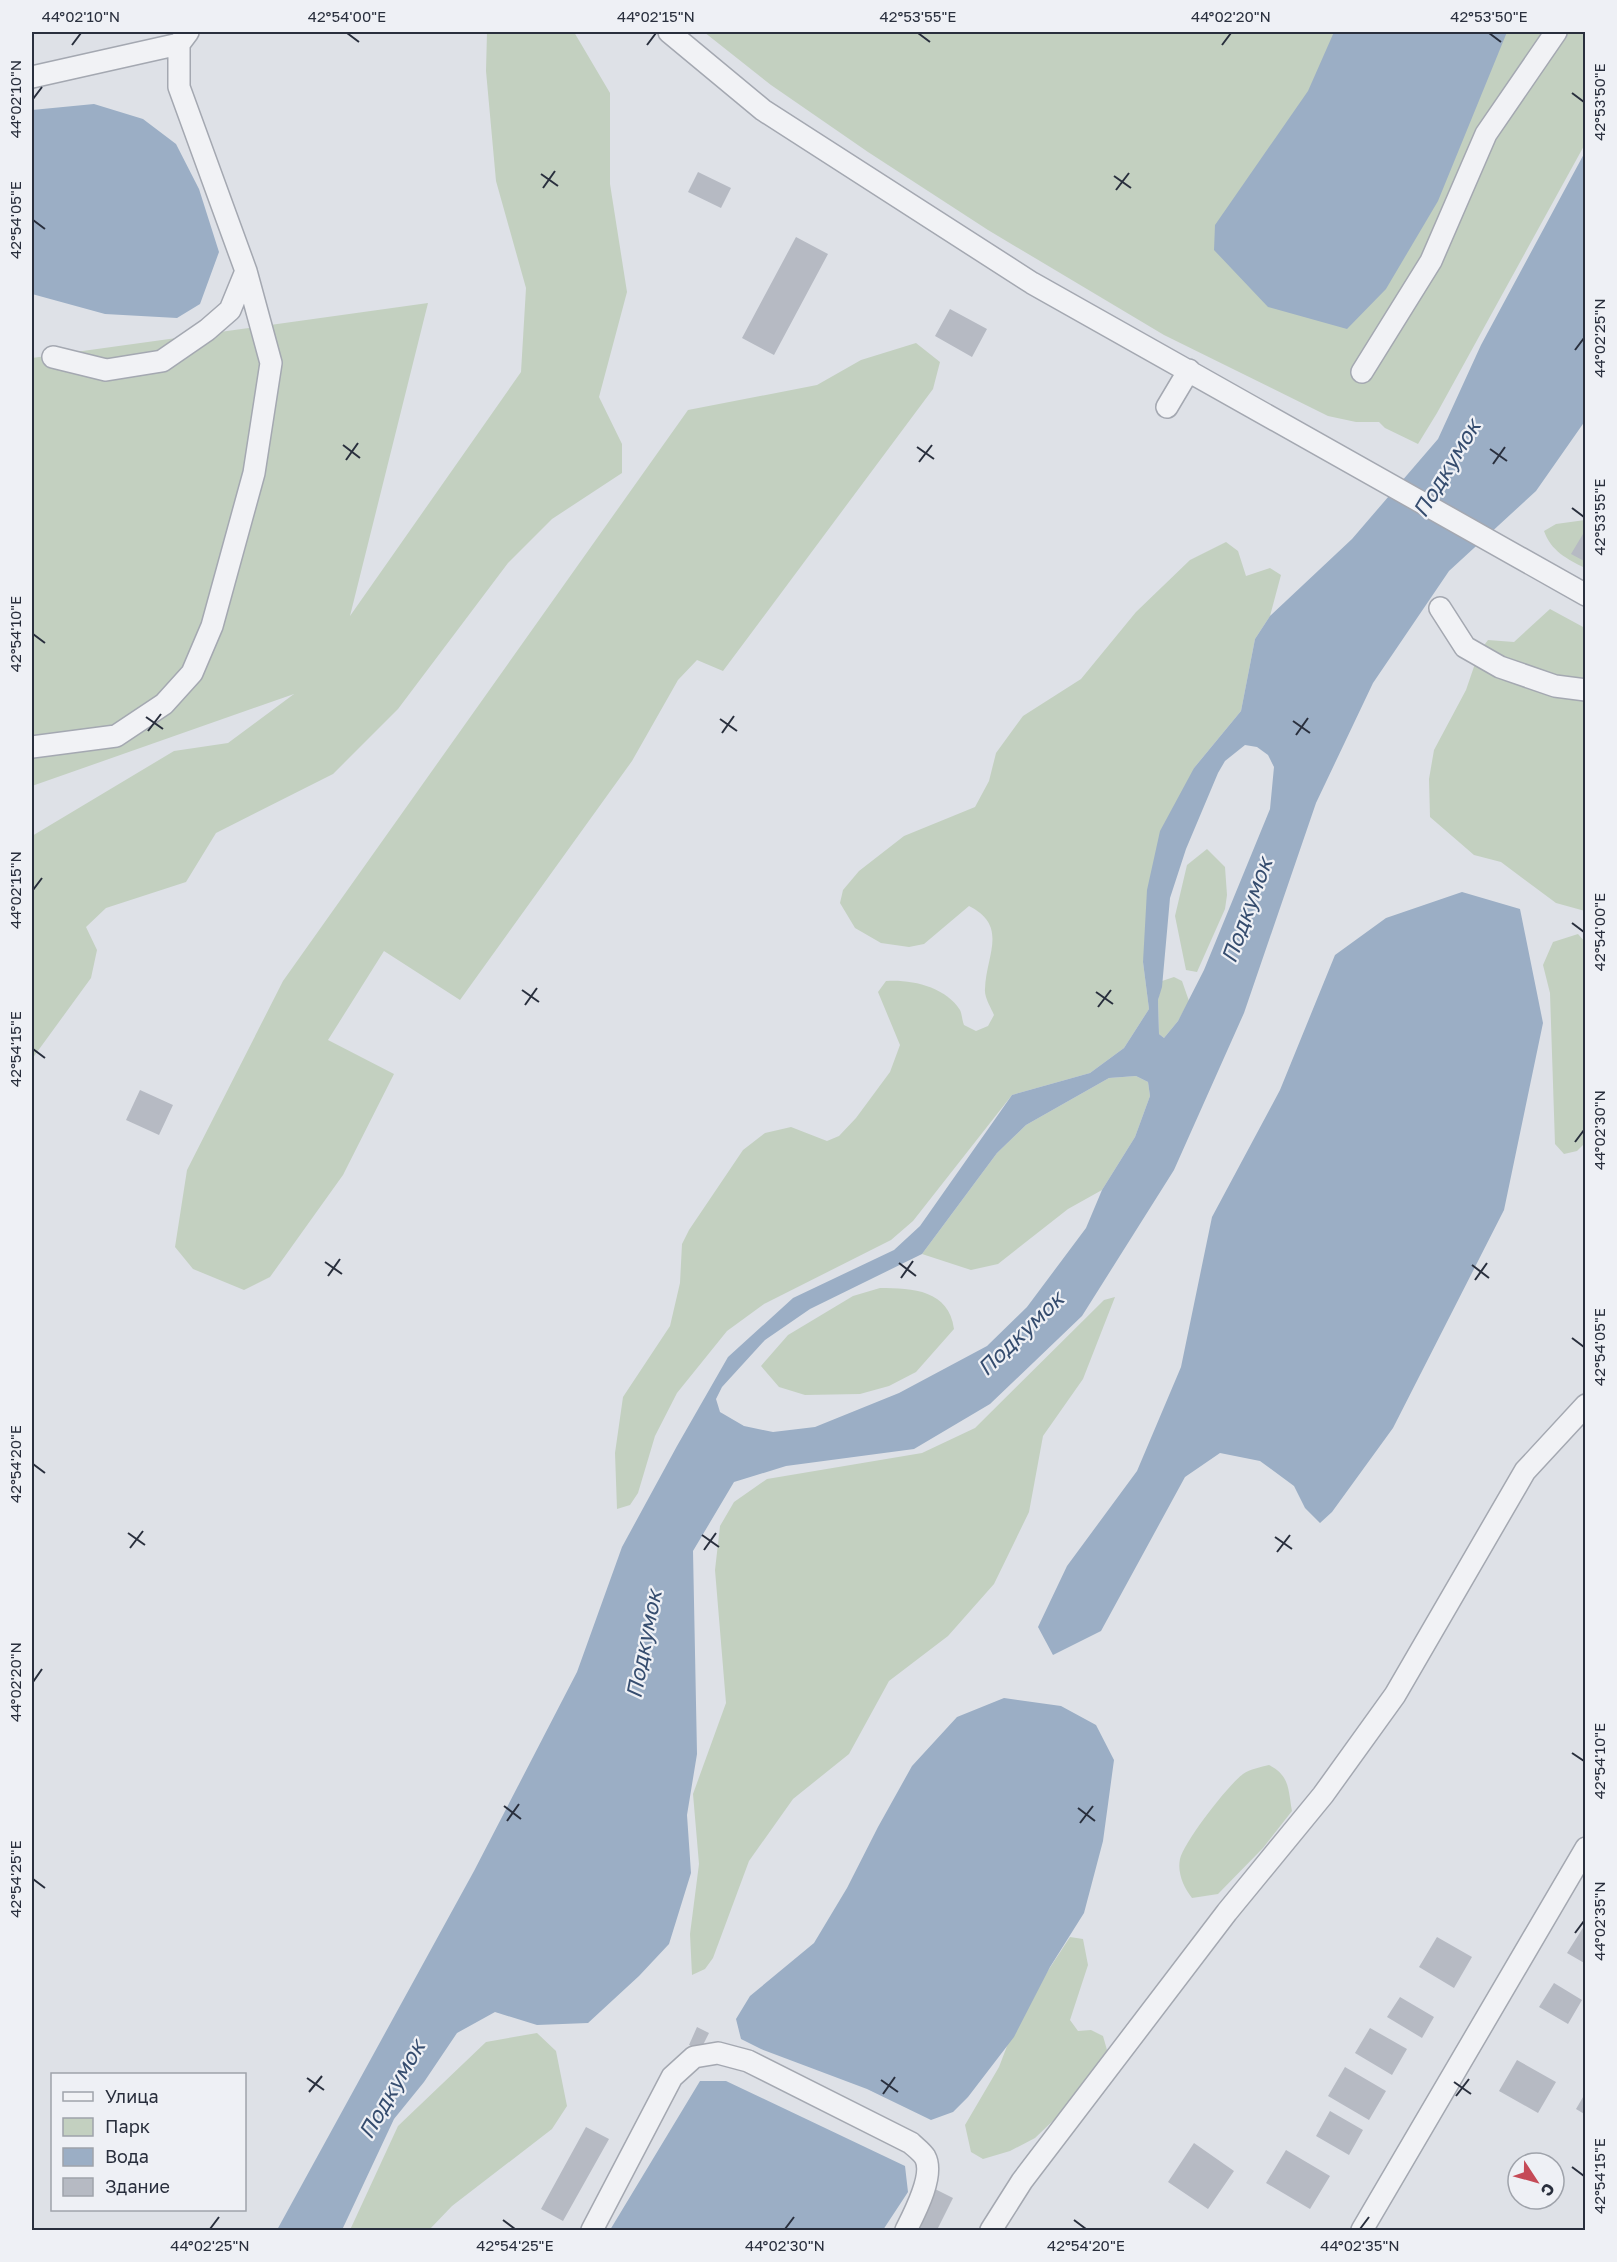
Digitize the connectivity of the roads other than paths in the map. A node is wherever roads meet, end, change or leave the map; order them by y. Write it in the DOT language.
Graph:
graph roads {
  1 [pos="669,32"];
  2 [pos="1556,32"];
  3 [pos="183,38"];
  4 [pos="32,77"];
  5 [pos="246,271"];
  6 [pos="53,357"];
  7 [pos="1189,370"];
  8 [pos="1362,372"];
  9 [pos="1167,407"];
  10 [pos="1583,594"];
  11 [pos="1440,608"];
  12 [pos="1586,690"];
  13 [pos="32,747"];
  14 [pos="1586,1405"];
  15 [pos="1586,1848"];
  16 [pos="592,2230"];
  17 [pos="906,2230"];
  18 [pos="991,2230"];
  19 [pos="1362,2230"];
  1 -- 7 [label="street"];
  2 -- 8 [label="street"];
  3 -- 4 [label="street"];
  3 -- 5 [label="street"];
  5 -- 6 [label="street"];
  5 -- 13 [label="street"];
  7 -- 9 [label="street"];
  7 -- 10 [label="street"];
  11 -- 12 [label="street"];
  14 -- 18 [label="street"];
  15 -- 19 [label="street"];
  16 -- 17 [label="street"];
}
